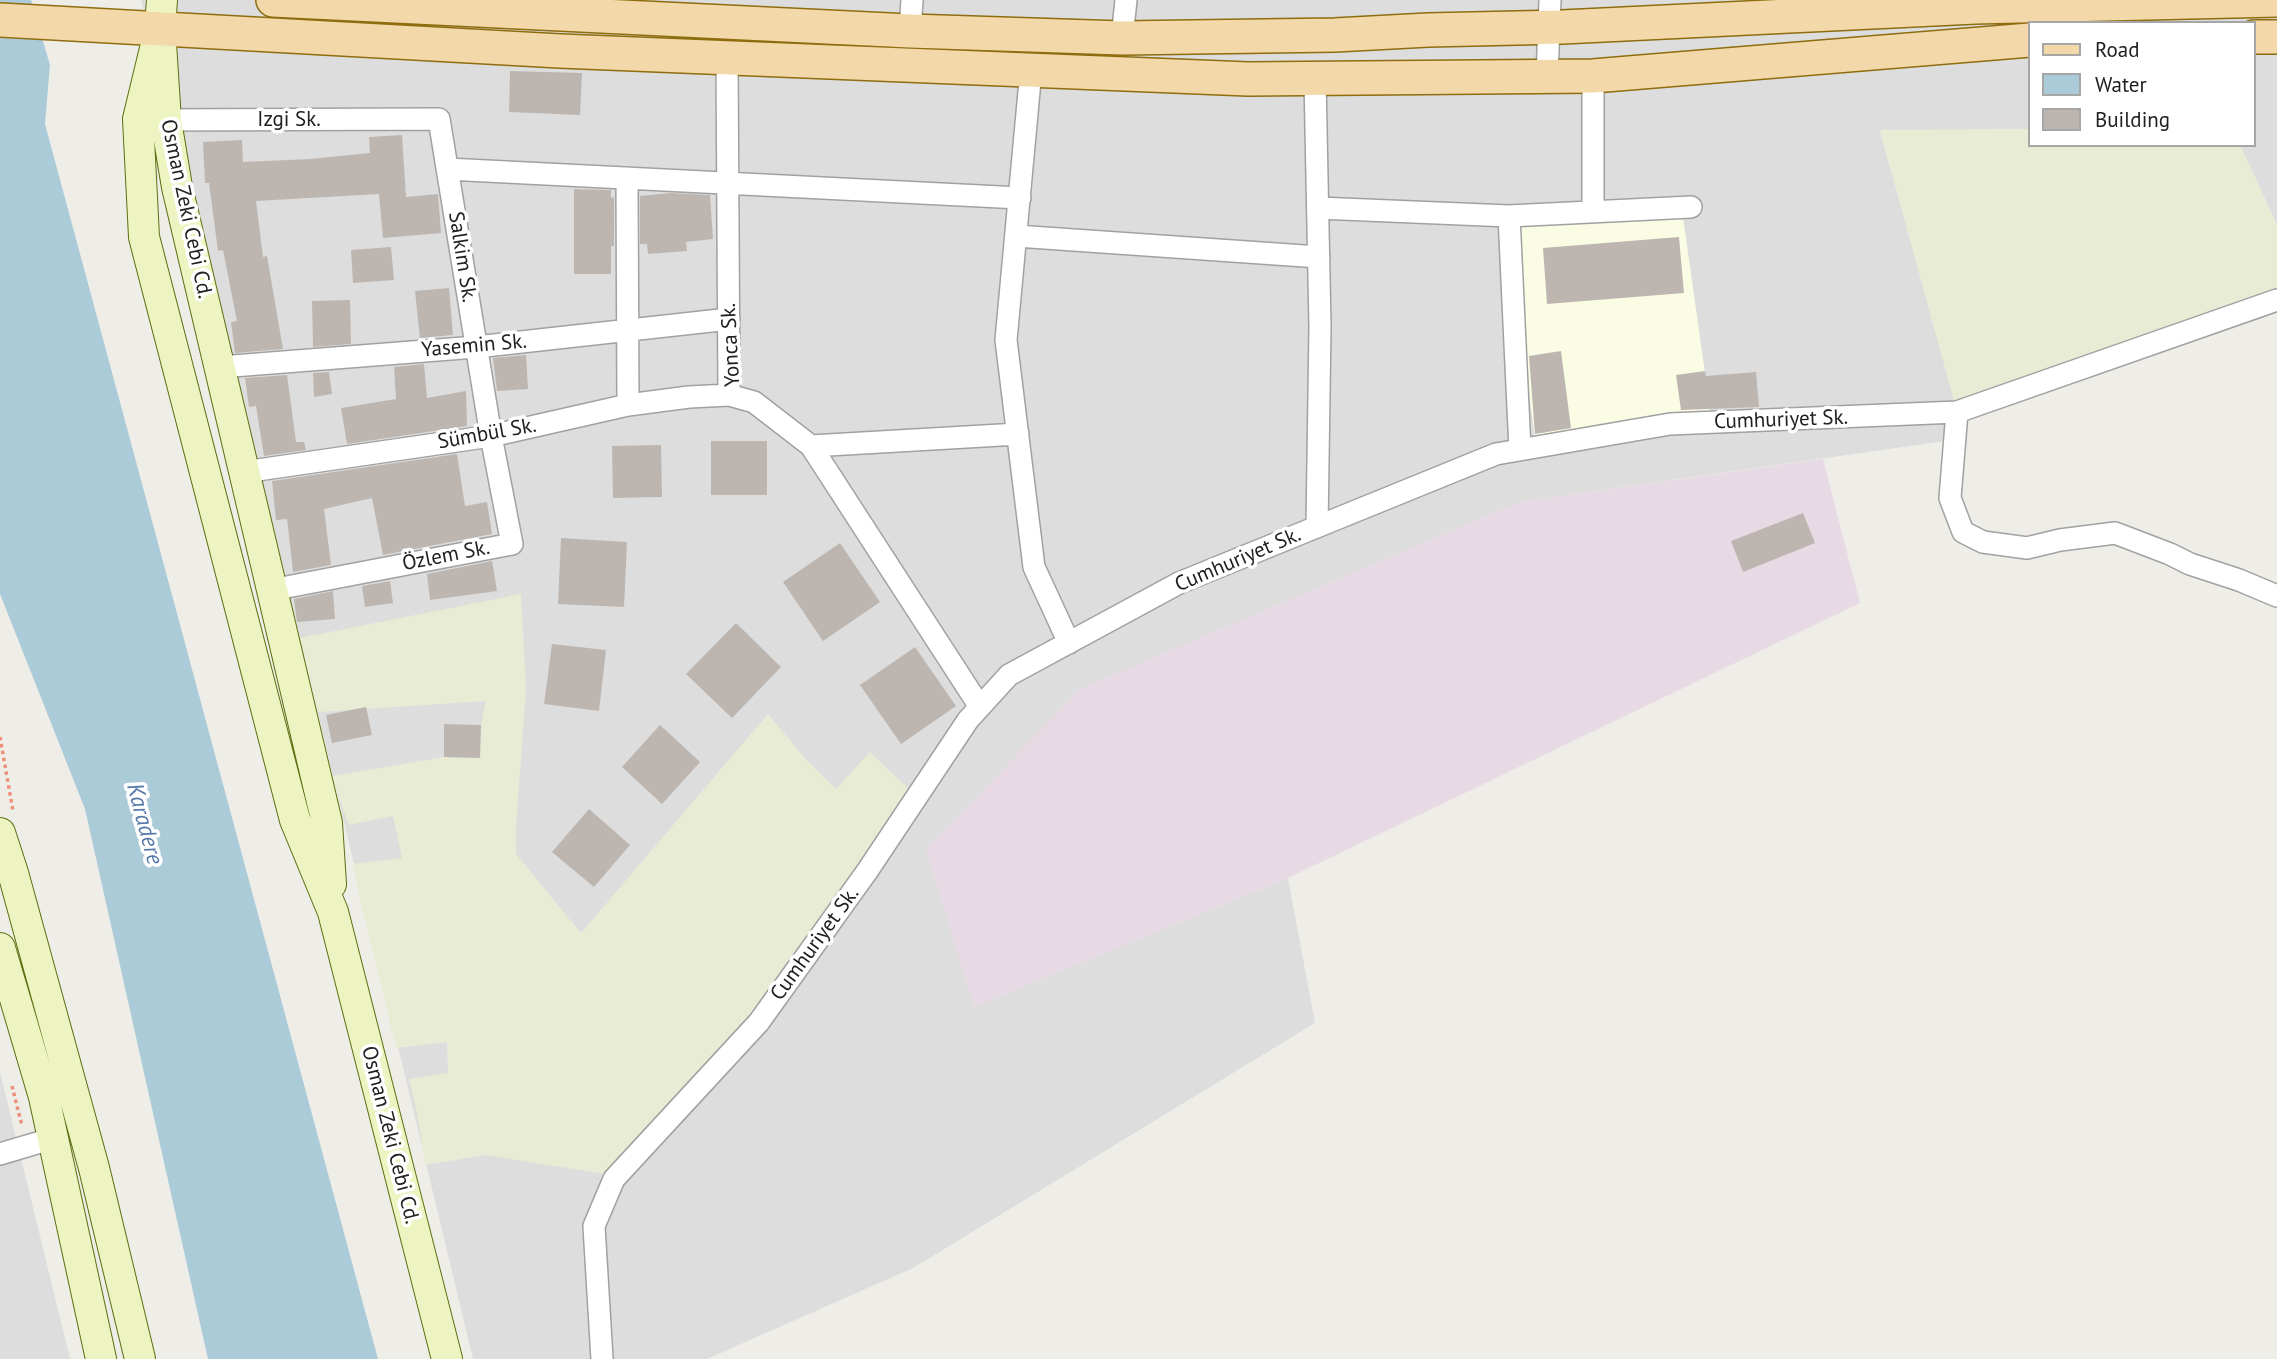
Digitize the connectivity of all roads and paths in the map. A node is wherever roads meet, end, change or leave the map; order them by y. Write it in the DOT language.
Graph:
graph roads {
  1 [pos="273,0"];
  2 [pos="1126,0"];
  3 [pos="2277,0"];
  4 [pos="1975,4"];
  5 [pos="1819,7"];
  6 [pos="1549,14"];
  7 [pos="911,16"];
  8 [pos="150,18"];
  9 [pos="0,20"];
  10 [pos="2256,37"];
  11 [pos="2277,37"];
  12 [pos="1122,38"];
  13 [pos="2028,40"];
  14 [pos="727,58"];
  15 [pos="1031,71"];
  16 [pos="1547,76"];
  17 [pos="1593,76"];
  18 [pos="1315,79"];
  19 [pos="439,119"];
  20 [pos="152,120"];
  21 [pos="447,169"];
  22 [pos="627,178"];
  23 [pos="728,183"];
  24 [pos="1020,198"];
  25 [pos="1691,207"];
  26 [pos="1318,208"];
  27 [pos="1593,212"];
  28 [pos="1509,216"];
  29 [pos="1016,236"];
  30 [pos="1319,257"];
  31 [pos="2277,300"];
  32 [pos="729,320"];
  33 [pos="627,330"];
  34 [pos="477,346"];
  35 [pos="220,367"];
  36 [pos="729,395"];
  37 [pos="628,405"];
  38 [pos="1957,412"];
  39 [pos="1018,434"];
  40 [pos="491,436"];
  41 [pos="811,446"];
  42 [pos="1520,450"];
  43 [pos="244,472"];
  44 [pos="1317,527"];
  45 [pos="271,590"];
  46 [pos="2277,596"];
  47 [pos="1069,643"];
  48 [pos="980,707"];
  49 [pos="0,833"];
  50 [pos="333,912"];
  51 [pos="0,948"];
  52 [pos="54,1138"];
  53 [pos="0,1154"];
  54 [pos="101,1359"];
  55 [pos="140,1359"];
  56 [pos="447,1359"];
  57 [pos="602,1359"];
  1 -- 7 [label="main road"];
  2 -- 12 [label="street"];
  3 -- 4 [label="main road"];
  4 -- 5 [label="main road"];
  5 -- 6 [label="main road"];
  6 -- 12 [label="main road"];
  6 -- 16 [label="street"];
  7 -- 12 [label="main road"];
  8 -- 9 [label="main road"];
  8 -- 14 [label="main road"];
  8 -- 20 [label="street, Osman Zeki Cebi Cd."];
  10 -- 11 [label="main road"];
  13 -- 17 [label="main road"];
  14 -- 15 [label="main road"];
  14 -- 23 [label="street, Yonca Sk."];
  15 -- 18 [label="main road"];
  15 -- 24 [label="street"];
  16 -- 17 [label="main road"];
  16 -- 18 [label="main road"];
  17 -- 27 [label="street"];
  18 -- 26 [label="street"];
  19 -- 20 [label="street, Izgi Sk."];
  19 -- 21 [label="street, Salkim Sk."];
  20 -- 35 [label="street, Osman Zeki Cebi Cd."];
  20 -- 50 [label="street, Osman Zeki Cebi Cd."];
  21 -- 22 [label="street"];
  21 -- 34 [label="street, Salkim Sk."];
  22 -- 23 [label="street"];
  22 -- 33 [label="street"];
  23 -- 24 [label="street"];
  23 -- 32 [label="street, Yonca Sk."];
  24 -- 29 [label="street"];
  25 -- 27 [label="street"];
  26 -- 28 [label="street"];
  26 -- 30 [label="street"];
  27 -- 28 [label="street"];
  28 -- 42 [label="street"];
  29 -- 30 [label="street"];
  29 -- 39 [label="street"];
  30 -- 44 [label="street"];
  31 -- 38 [label="street, Cumhuriyet Sk."];
  32 -- 33 [label="street, Yasemin Sk."];
  32 -- 36 [label="street, Yonca Sk."];
  33 -- 34 [label="street, Yasemin Sk."];
  33 -- 37 [label="street"];
  34 -- 35 [label="street, Yasemin Sk."];
  34 -- 40 [label="street, Salkim Sk."];
  35 -- 43 [label="street, Osman Zeki Cebi Cd."];
  36 -- 37 [label="street, Sümbül Sk."];
  36 -- 41 [label="street, Yonca Sk."];
  37 -- 40 [label="street, Sümbül Sk."];
  38 -- 42 [label="street, Cumhuriyet Sk."];
  38 -- 46 [label="street"];
  39 -- 41 [label="street"];
  39 -- 47 [label="street"];
  40 -- 43 [label="street, Sümbül Sk."];
  40 -- 45 [label="street, Özlem Sk."];
  41 -- 48 [label="street, Yonca Sk."];
  42 -- 44 [label="street, Cumhuriyet Sk."];
  43 -- 45 [label="street, Osman Zeki Cebi Cd."];
  44 -- 47 [label="street, Cumhuriyet Sk."];
  45 -- 50 [label="street, Osman Zeki Cebi Cd."];
  47 -- 48 [label="street, Cumhuriyet Sk."];
  48 -- 57 [label="street, Cumhuriyet Sk."];
  49 -- 55 [label="street"];
  50 -- 56 [label="street, Osman Zeki Cebi Cd."];
  51 -- 52 [label="street"];
  52 -- 53 [label="street"];
  52 -- 54 [label="street"];
}
